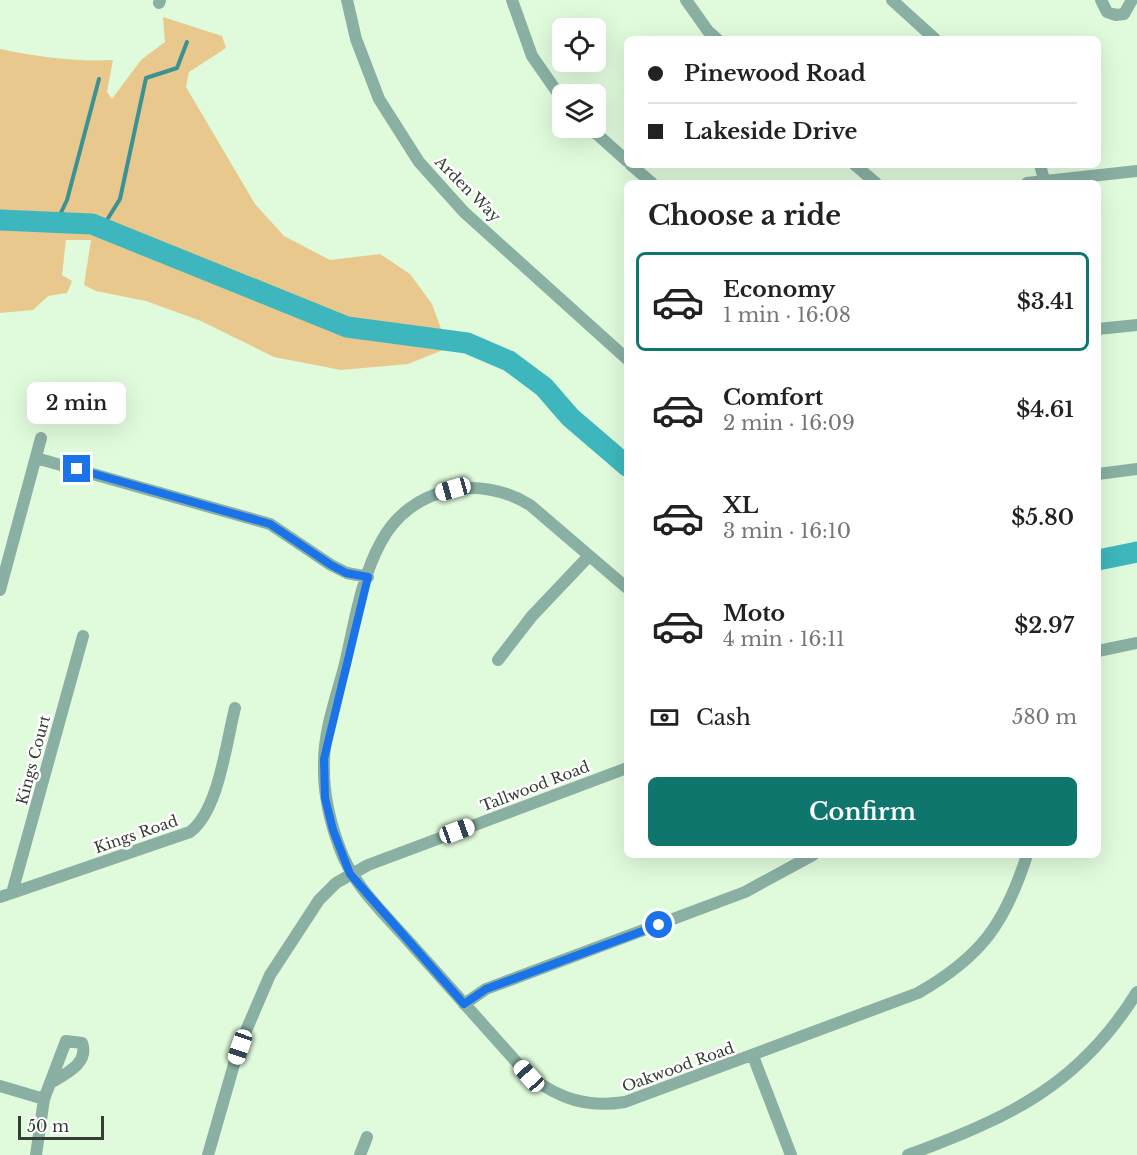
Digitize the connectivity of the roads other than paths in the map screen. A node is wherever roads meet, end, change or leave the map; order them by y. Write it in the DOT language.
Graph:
graph roads {
  1 [pos="347,0"];
  2 [pos="512,0"];
  3 [pos="686,0"];
  4 [pos="892,0"];
  5 [pos="1101,0"];
  6 [pos="1132,0"];
  7 [pos="714,36"];
  8 [pos="932,36"];
  9 [pos="552,85"];
  10 [pos="601,138"];
  11 [pos="624,158"];
  12 [pos="635,168"];
  13 [pos="858,168"];
  14 [pos="1137,171"];
  15 [pos="649,180"];
  16 [pos="872,180"];
  17 [pos="1053,180"];
  18 [pos="1137,325"];
  19 [pos="1101,329"];
  20 [pos="624,356"];
  21 [pos="41,438"];
  22 [pos="36,458"];
  23 [pos="1137,469"];
  24 [pos="1101,474"];
  25 [pos="588,557"];
  26 [pos="368,577"];
  27 [pos="624,586"];
  28 [pos="0,590"];
  29 [pos="83,636"];
  30 [pos="1137,643"];
  31 [pos="1101,650"];
  32 [pos="498,660"];
  33 [pos="235,708"];
  34 [pos="624,769"];
  35 [pos="807,858"];
  36 [pos="1026,858"];
  37 [pos="350,874"];
  38 [pos="6,895"];
  39 [pos="1137,992"];
  40 [pos="464,1004"];
  41 [pos="753,1056"];
  42 [pos="52,1082"];
  43 [pos="0,1086"];
  44 [pos="44,1099"];
  45 [pos="367,1137"];
  46 [pos="36,1155"];
  47 [pos="208,1155"];
  48 [pos="360,1155"];
  49 [pos="792,1155"];
  50 [pos="908,1155"];
  1 -- 20 [label="street, Arden Way"];
  2 -- 9 [label="street"];
  3 -- 7 [label="street"];
  4 -- 8 [label="street"];
  5 -- 6 [label="street"];
  10 -- 11 [label="street"];
  12 -- 15 [label="street"];
  13 -- 16 [label="street"];
  14 -- 17 [label="street"];
  18 -- 19 [label="street"];
  21 -- 22 [label="street"];
  22 -- 26 [label="street"];
  22 -- 28 [label="street"];
  23 -- 24 [label="street"];
  25 -- 26 [label="street, Oakwood Road"];
  25 -- 27 [label="street, Oakwood Road"];
  25 -- 32 [label="street"];
  26 -- 37 [label="street, Oakwood Road"];
  29 -- 38 [label="street, Kings Court"];
  30 -- 31 [label="street"];
  33 -- 38 [label="street, Kings Road"];
  34 -- 37 [label="street, Tallwood Road"];
  35 -- 40 [label="street"];
  36 -- 41 [label="street, Oakwood Road"];
  37 -- 40 [label="street, Oakwood Road"];
  37 -- 47 [label="street, Tallwood Road"];
  39 -- 50 [label="street"];
  40 -- 41 [label="street, Oakwood Road"];
  41 -- 49 [label="street"];
  42 -- 44 [label="street"];
  43 -- 44 [label="street"];
  44 -- 46 [label="street"];
  45 -- 48 [label="street"];
}
